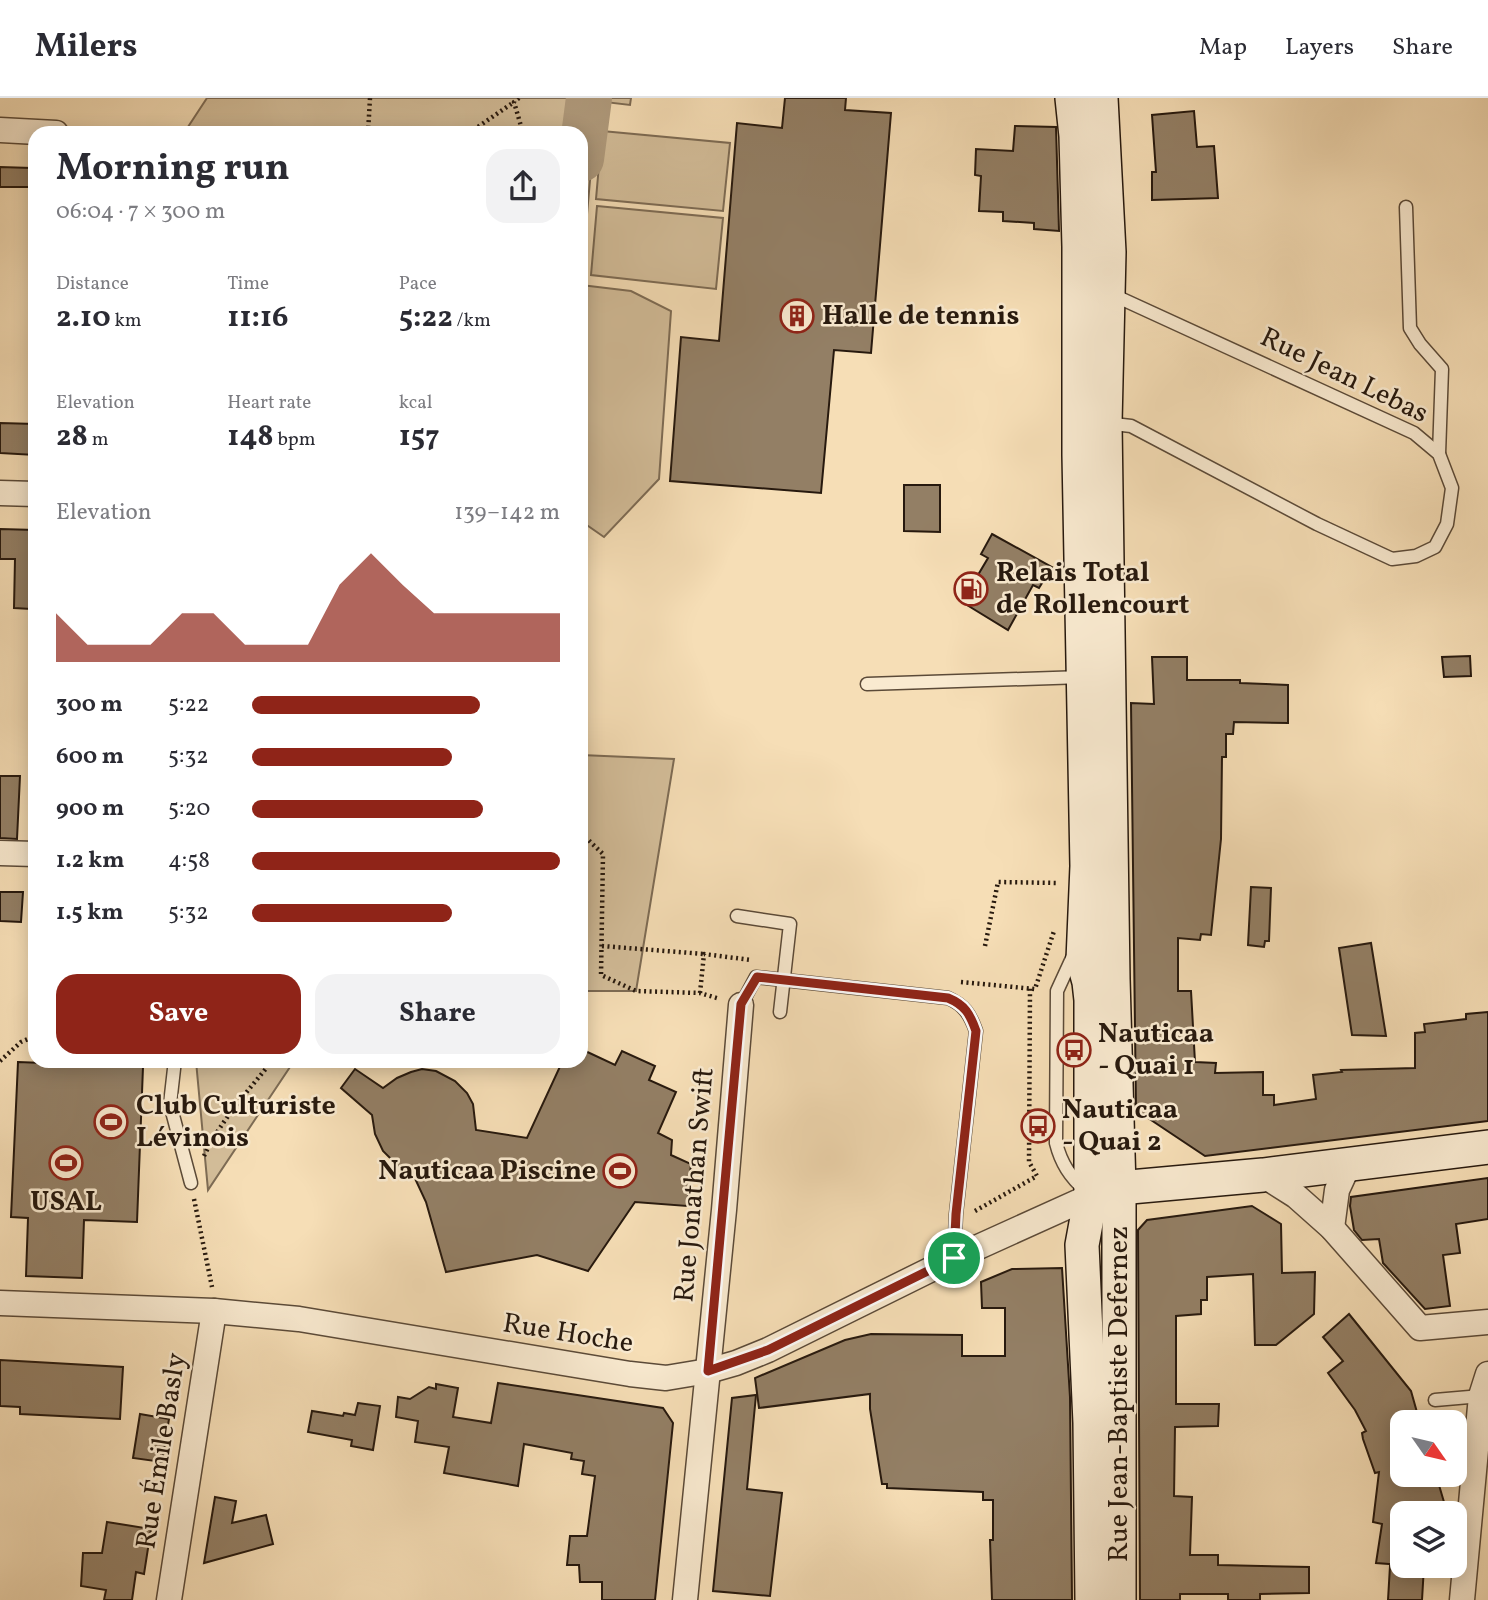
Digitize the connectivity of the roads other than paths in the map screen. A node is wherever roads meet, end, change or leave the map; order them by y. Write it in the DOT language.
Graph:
graph roads {
  1 [pos="1073,98"];
  2 [pos="1088,98"];
  3 [pos="1101,98"];
  4 [pos="0,130"];
  5 [pos="28,132"];
  6 [pos="1090,150"];
  7 [pos="1090,177"];
  8 [pos="1406,207"];
  9 [pos="1109,293"];
  10 [pos="1092,325"];
  11 [pos="1093,366"];
  12 [pos="1105,423"];
  13 [pos="1439,454"];
  14 [pos="0,493"];
  15 [pos="28,494"];
  16 [pos="1083,677"];
  17 [pos="867,684"];
  18 [pos="0,853"];
  19 [pos="28,854"];
  20 [pos="737,916"];
  21 [pos="1069,933"];
  22 [pos="785,980"];
  23 [pos="741,1004"];
  24 [pos="780,1012"];
  25 [pos="174,1068"];
  26 [pos="1488,1146"];
  27 [pos="1349,1164"];
  28 [pos="1263,1175"];
  29 [pos="191,1183"];
  30 [pos="1105,1192"];
  31 [pos="1332,1228"];
  32 [pos="1096,1235"];
  33 [pos="954,1258"];
  34 [pos="1097,1283"];
  35 [pos="0,1303"];
  36 [pos="214,1311"];
  37 [pos="1488,1322"];
  38 [pos="708,1371"];
  39 [pos="1484,1385"];
  40 [pos="1435,1400"];
  41 [pos="1105,1595"];
  42 [pos="169,1600"];
  43 [pos="685,1600"];
  44 [pos="1462,1600"];
  1 -- 16 [label="main road"];
  2 -- 6 [label="lane"];
  3 -- 9 [label="main road"];
  4 -- 5 [label="street"];
  7 -- 10 [label="lane"];
  8 -- 13 [label="lane"];
  9 -- 12 [label="main road"];
  9 -- 13 [label="lane, Rue Jean Lebas"];
  11 -- 21 [label="lane"];
  12 -- 13 [label="lane, Rue Jean Lebas"];
  12 -- 30 [label="main road"];
  14 -- 15 [label="street"];
  16 -- 17 [label="lane"];
  16 -- 21 [label="main road"];
  18 -- 19 [label="street"];
  20 -- 22 [label="lane"];
  21 -- 30 [label="main road"];
  22 -- 23 [label="lane"];
  22 -- 24 [label="lane"];
  22 -- 33 [label="lane"];
  23 -- 38 [label="street, Rue Jonathan Swift"];
  25 -- 29 [label="lane"];
  26 -- 27 [label="main road"];
  27 -- 28 [label="main road"];
  27 -- 31 [label="street"];
  28 -- 30 [label="main road"];
  28 -- 31 [label="street"];
  30 -- 32 [label="lane"];
  30 -- 33 [label="street, Rue Hoche"];
  30 -- 41 [label="main road, Rue Jean-Baptiste Defernez"];
  31 -- 37 [label="street"];
  33 -- 38 [label="street, Rue Hoche"];
  34 -- 41 [label="lane"];
  35 -- 36 [label="street, Rue Hoche"];
  36 -- 38 [label="street, Rue Hoche"];
  36 -- 42 [label="street, Rue Émile Basly"];
  38 -- 43 [label="street, Rue Jonathan Swift"];
  39 -- 40 [label="lane"];
  39 -- 44 [label="street"];
}
